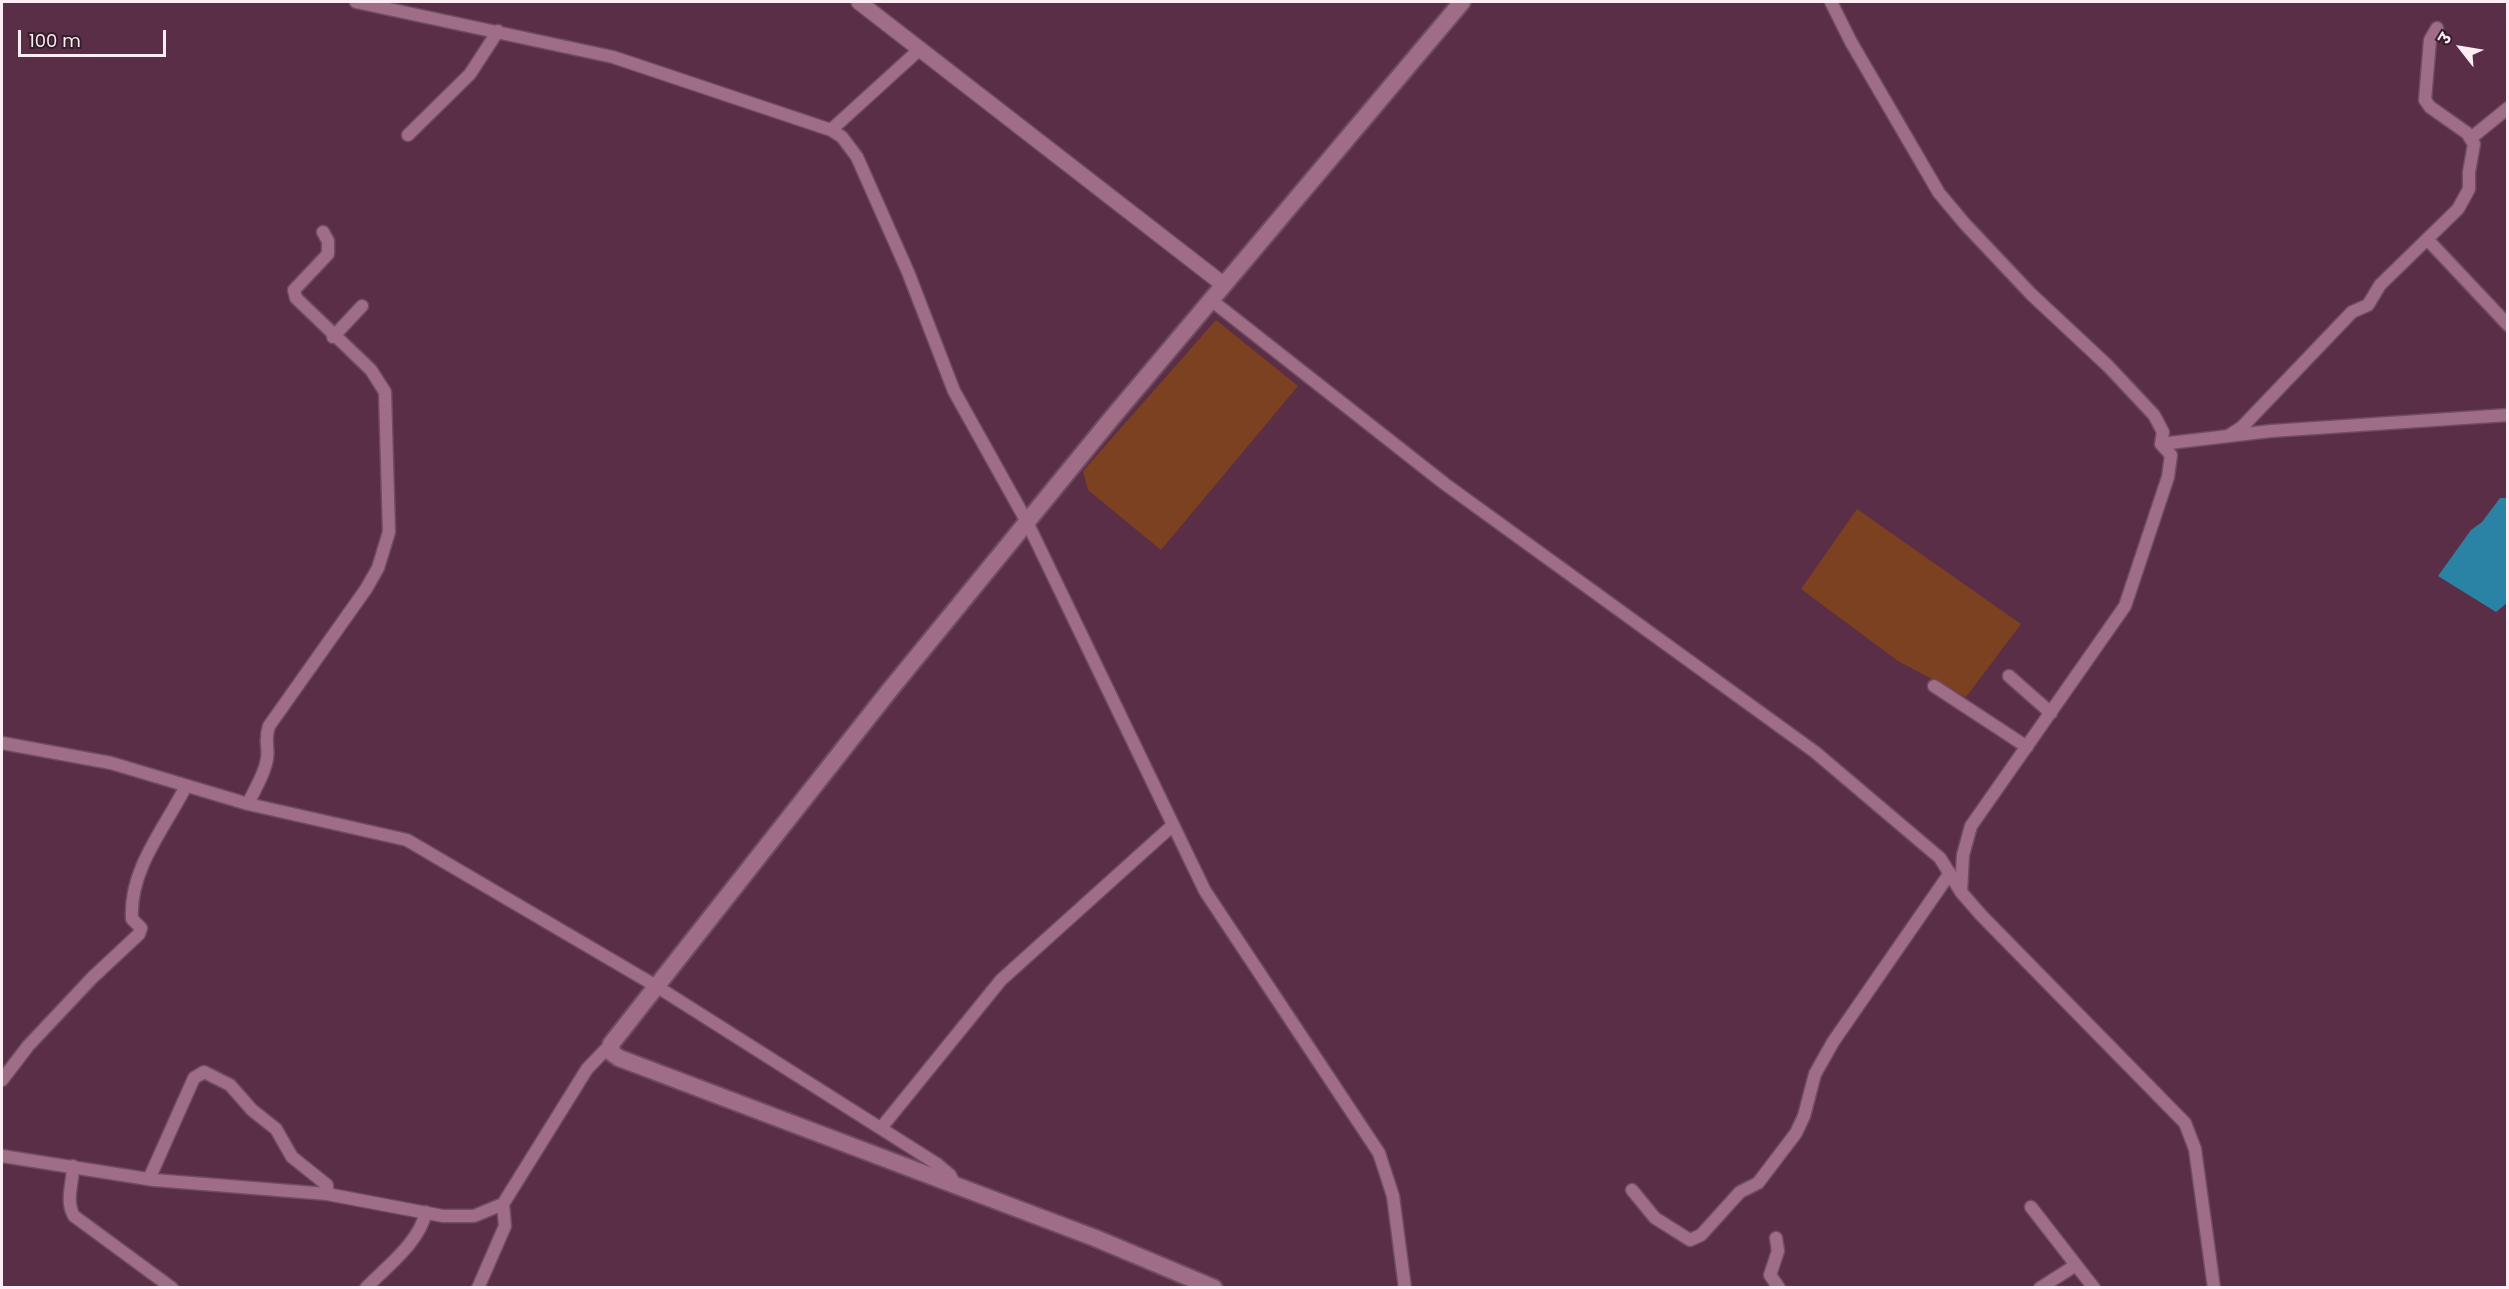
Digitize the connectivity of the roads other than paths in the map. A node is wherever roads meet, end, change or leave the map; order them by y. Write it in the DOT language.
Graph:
graph roads {
  1 [pos="356,2"];
  2 [pos="859,2"];
  3 [pos="1462,2"];
  4 [pos="1831,2"];
  5 [pos="2437,28"];
  6 [pos="498,31"];
  7 [pos="920,49"];
  8 [pos="2508,108"];
  9 [pos="831,129"];
  10 [pos="408,135"];
  11 [pos="2471,138"];
  12 [pos="323,232"];
  13 [pos="2427,238"];
  14 [pos="1224,285"];
  15 [pos="1211,300"];
  16 [pos="362,306"];
  17 [pos="2508,325"];
  18 [pos="333,337"];
  19 [pos="2508,415"];
  20 [pos="2228,436"];
  21 [pos="2161,444"];
  22 [pos="1027,522"];
  23 [pos="2009,676"];
  24 [pos="1934,686"];
  25 [pos="2051,713"];
  26 [pos="2,743"];
  27 [pos="2027,747"];
  28 [pos="186,786"];
  29 [pos="248,804"];
  30 [pos="1173,825"];
  31 [pos="1950,873"];
  32 [pos="1961,892"];
  33 [pos="656,986"];
  34 [pos="611,1044"];
  35 [pos="2,1080"];
  36 [pos="881,1128"];
  37 [pos="2,1156"];
  38 [pos="73,1166"];
  39 [pos="150,1179"];
  40 [pos="955,1185"];
  41 [pos="1632,1190"];
  42 [pos="327,1194"];
  43 [pos="503,1204"];
  44 [pos="2031,1207"];
  45 [pos="426,1212"];
  46 [pos="1776,1238"];
  47 [pos="2076,1265"];
  48 [pos="172,1287"];
  49 [pos="366,1287"];
  50 [pos="478,1287"];
  51 [pos="1214,1287"];
  52 [pos="1405,1287"];
  53 [pos="1779,1287"];
  54 [pos="2040,1287"];
  55 [pos="2094,1287"];
  56 [pos="2214,1287"];
  1 -- 6 [label="street"];
  2 -- 7 [label="street"];
  3 -- 14 [label="main road"];
  4 -- 21 [label="street"];
  5 -- 11 [label="street"];
  6 -- 9 [label="street"];
  6 -- 10 [label="street"];
  7 -- 9 [label="street"];
  7 -- 14 [label="street"];
  8 -- 11 [label="street"];
  9 -- 22 [label="street"];
  11 -- 13 [label="street"];
  12 -- 18 [label="street"];
  13 -- 17 [label="street"];
  13 -- 20 [label="street"];
  14 -- 15 [label="main road"];
  15 -- 22 [label="main road"];
  15 -- 31 [label="street"];
  16 -- 18 [label="street"];
  18 -- 29 [label="street"];
  19 -- 20 [label="street"];
  20 -- 21 [label="street"];
  21 -- 25 [label="street"];
  22 -- 30 [label="street"];
  22 -- 33 [label="main road"];
  23 -- 25 [label="street"];
  24 -- 27 [label="street"];
  25 -- 27 [label="street"];
  26 -- 28 [label="street"];
  27 -- 32 [label="street"];
  28 -- 29 [label="street"];
  28 -- 35 [label="street"];
  29 -- 33 [label="street"];
  30 -- 36 [label="street"];
  30 -- 52 [label="street"];
  31 -- 32 [label="street"];
  31 -- 41 [label="street"];
  32 -- 56 [label="street"];
  33 -- 34 [label="main road"];
  33 -- 36 [label="street"];
  34 -- 40 [label="main road"];
  34 -- 43 [label="street"];
  36 -- 40 [label="street"];
  37 -- 38 [label="street"];
  38 -- 39 [label="street"];
  38 -- 48 [label="street"];
  39 -- 42 [label="street"];
  39 -- 42 [label="street"];
  40 -- 51 [label="main road"];
  42 -- 45 [label="street"];
  43 -- 45 [label="street"];
  43 -- 50 [label="street"];
  44 -- 47 [label="street"];
  45 -- 49 [label="street"];
  46 -- 53 [label="street"];
  47 -- 54 [label="street"];
  47 -- 55 [label="street"];
}
